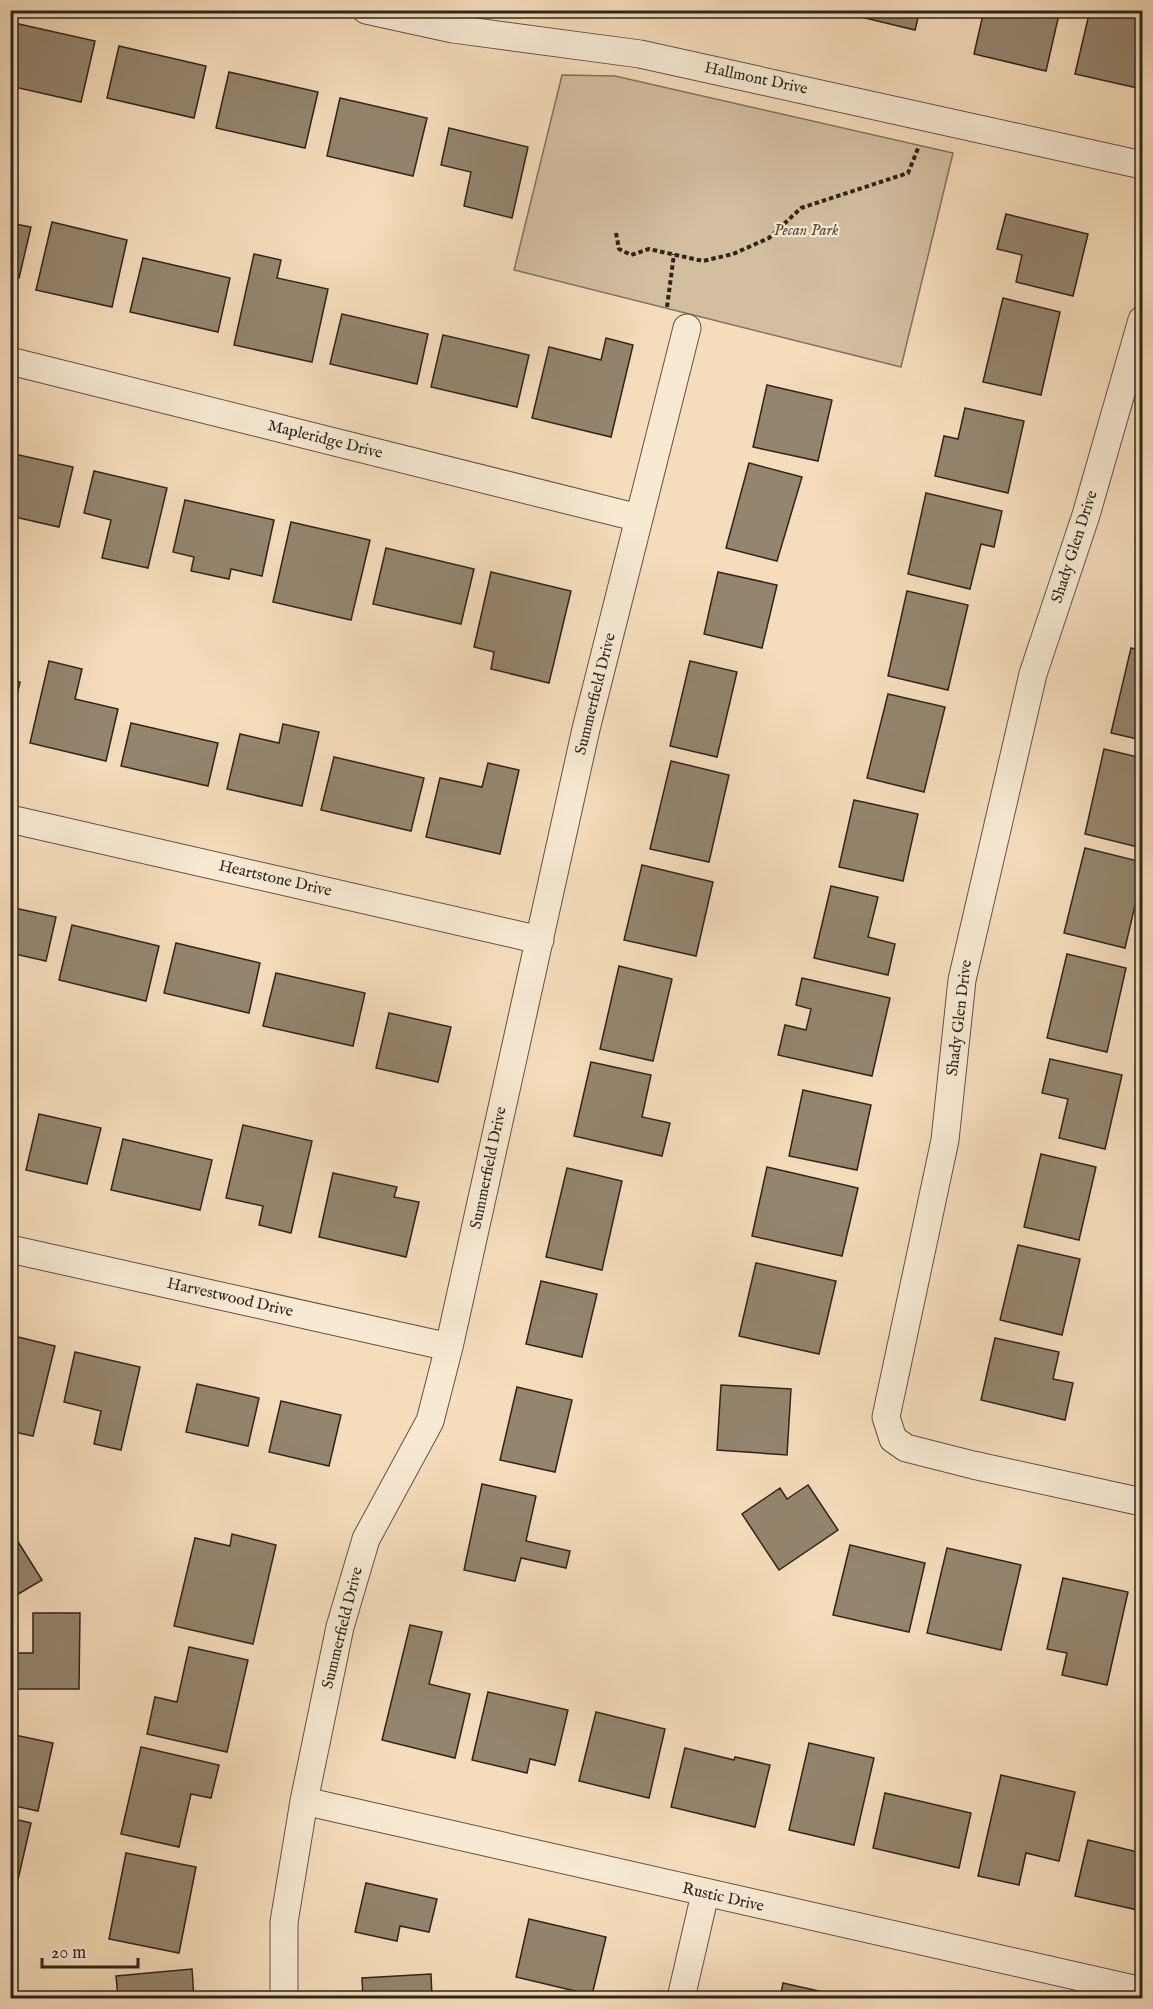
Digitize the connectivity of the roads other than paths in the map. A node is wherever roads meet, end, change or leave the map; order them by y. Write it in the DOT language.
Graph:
graph roads {
  1 [pos="366,10"];
  2 [pos="1143,165"];
  3 [pos="1143,320"];
  4 [pos="687,328"];
  5 [pos="10,362"];
  6 [pos="639,518"];
  7 [pos="10,819"];
  8 [pos="540,940"];
  9 [pos="10,1249"];
  10 [pos="449,1347"];
  11 [pos="1143,1502"];
  12 [pos="304,1801"];
  13 [pos="705,1894"];
  14 [pos="1143,1991"];
  15 [pos="1112,1992"];
  16 [pos="285,1998"];
  17 [pos="681,1998"];
  1 -- 2 [label="street, Hallmont Drive"];
  3 -- 11 [label="street, Shady Glen Drive"];
  4 -- 6 [label="street, Summerfield Drive"];
  5 -- 6 [label="street, Mapleridge Drive"];
  6 -- 8 [label="street, Summerfield Drive"];
  7 -- 8 [label="street, Heartstone Drive"];
  8 -- 10 [label="street, Summerfield Drive"];
  9 -- 10 [label="street, Harvestwood Drive"];
  10 -- 12 [label="street, Summerfield Drive"];
  12 -- 13 [label="street, Rustic Drive"];
  12 -- 16 [label="street, Summerfield Drive"];
  13 -- 15 [label="street, Rustic Drive"];
  13 -- 17 [label="street"];
  14 -- 15 [label="street, Rustic Drive"];
}
